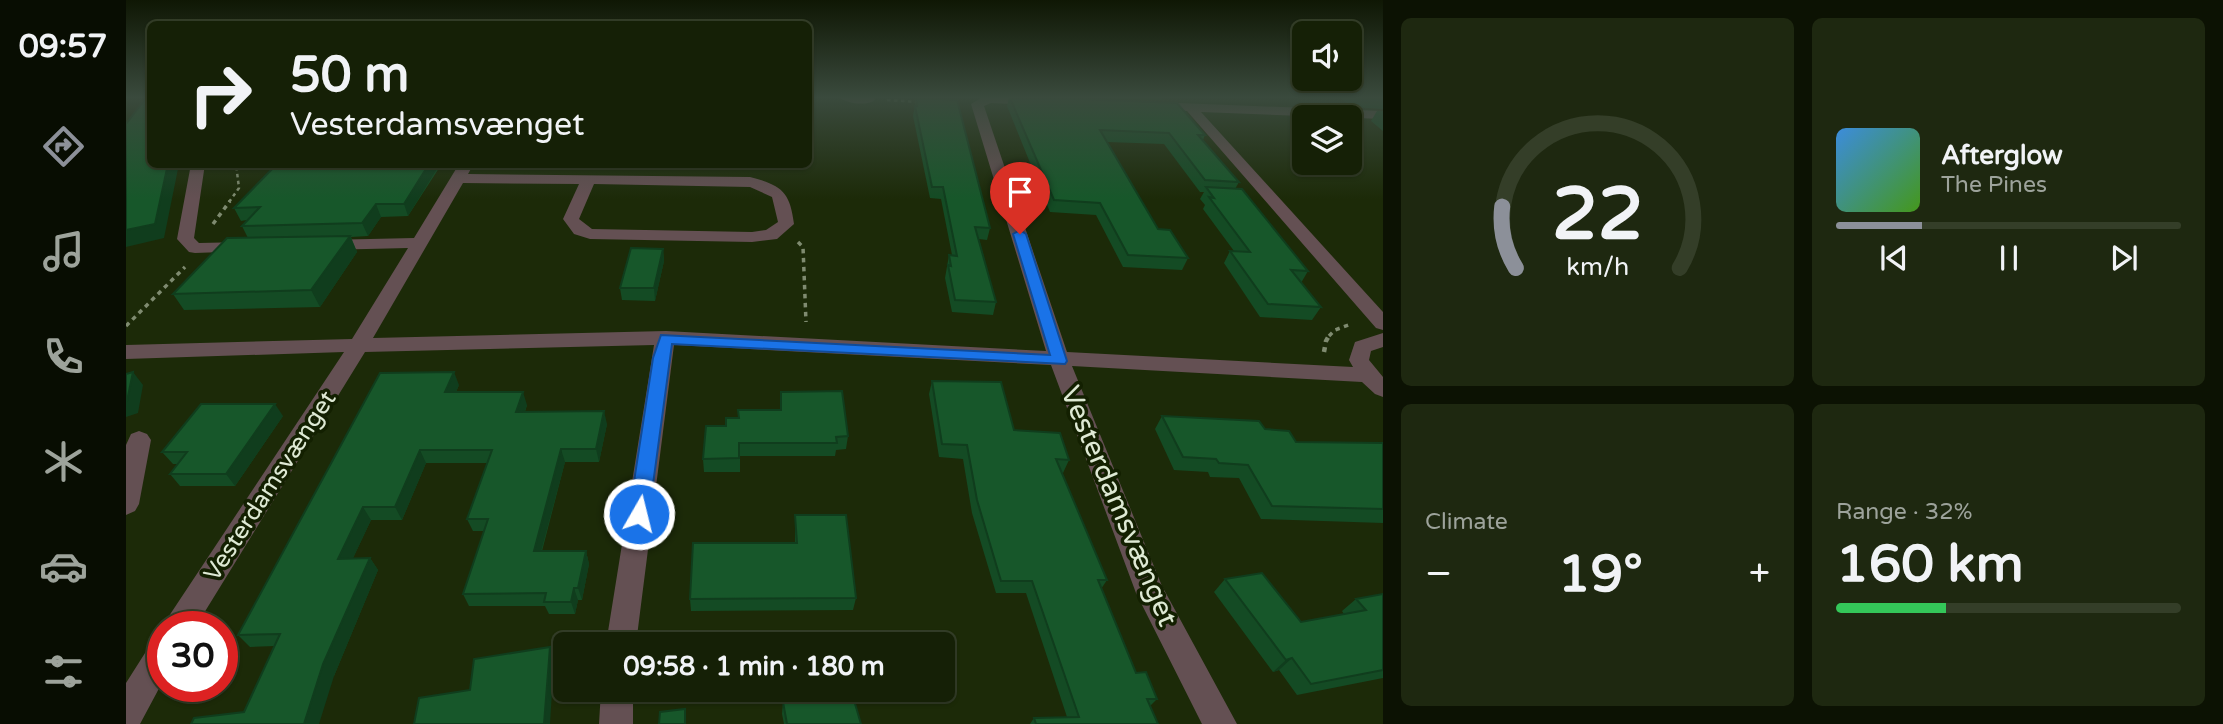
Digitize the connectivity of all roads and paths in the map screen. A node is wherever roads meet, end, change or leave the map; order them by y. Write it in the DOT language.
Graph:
graph roads {
  1 [pos="986,132"];
  2 [pos="1211,132"];
  3 [pos="197,168"];
  4 [pos="236,168"];
  5 [pos="462,171"];
  6 [pos="588,180"];
  7 [pos="779,231"];
  8 [pos="418,243"];
  9 [pos="311,245"];
  10 [pos="258,247"];
  11 [pos="205,248"];
  12 [pos="1383,324"];
  13 [pos="126,326"];
  14 [pos="806,327"];
  15 [pos="666,338"];
  16 [pos="1383,340"];
  17 [pos="359,344"];
  18 [pos="126,352"];
  19 [pos="1059,361"];
  20 [pos="1376,382"];
  21 [pos="139,440"];
  22 [pos="126,504"];
  23 [pos="190,611"];
  24 [pos="623,632"];
  25 [pos="147,669"];
  26 [pos="134,682"];
  27 [pos="617,702"];
  28 [pos="126,718"];
  29 [pos="616,724"];
  30 [pos="1220,724"];
  1 -- 19 [label="street, Vesterdamsvænget"];
  2 -- 12 [label="street"];
  3 -- 11 [label="street"];
  4 -- 11 [label="path"];
  5 -- 6 [label="street, Vesterdamsvænget"];
  5 -- 8 [label="street, Vesterdamsvænget"];
  6 -- 7 [label="street, Vesterdamsvænget"];
  6 -- 7 [label="street"];
  7 -- 14 [label="path"];
  8 -- 9 [label="street"];
  8 -- 17 [label="street, Vesterdamsvænget"];
  10 -- 11 [label="street"];
  11 -- 13 [label="path"];
  15 -- 17 [label="street, Vesterdamsvænget"];
  15 -- 19 [label="street, Vesterdamsvænget"];
  15 -- 24 [label="street"];
  16 -- 20 [label="street"];
  17 -- 18 [label="street, Vesterdamsvænget"];
  17 -- 23 [label="street, Vesterdamsvænget"];
  19 -- 20 [label="street, Vesterdamsvænget"];
  19 -- 30 [label="street, Vesterdamsvænget"];
  21 -- 22 [label="street"];
  25 -- 26 [label="street"];
  26 -- 28 [label="street"];
  27 -- 29 [label="street"];
}
